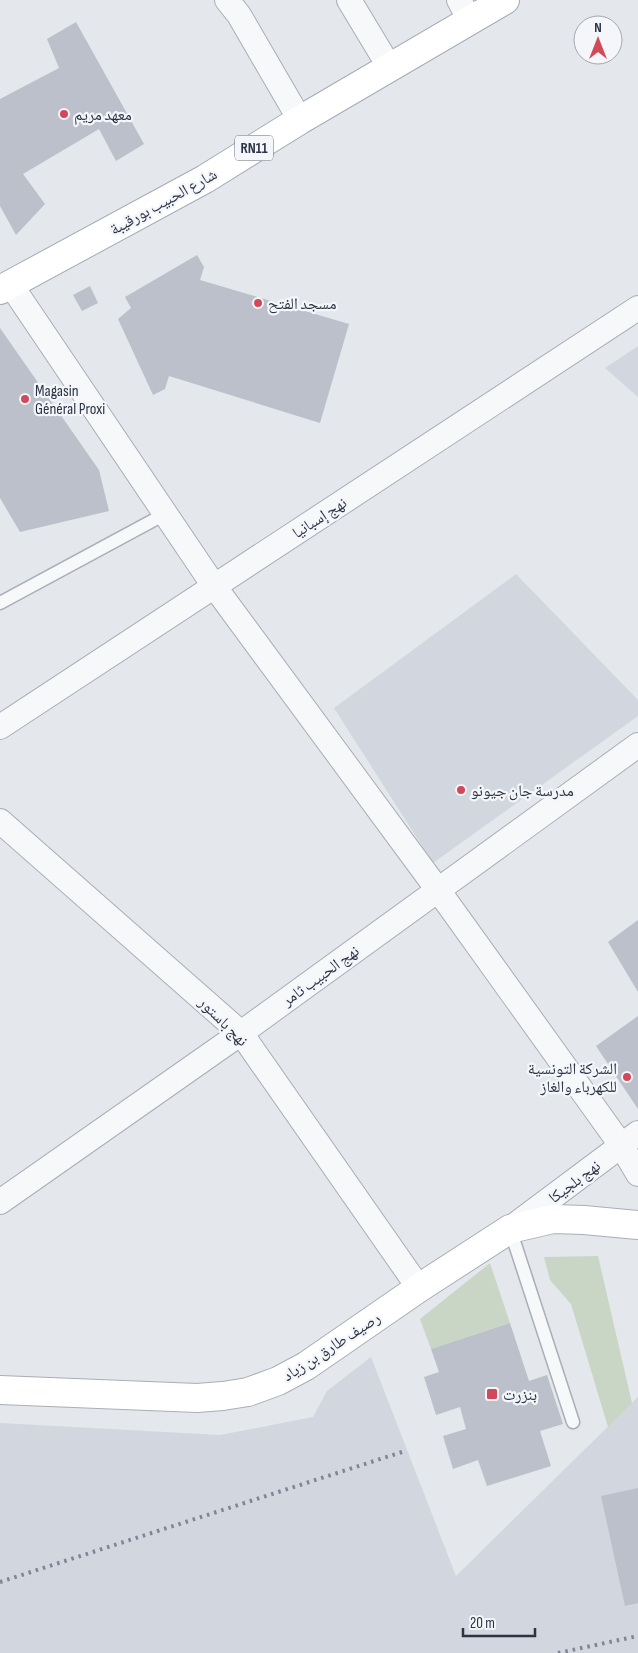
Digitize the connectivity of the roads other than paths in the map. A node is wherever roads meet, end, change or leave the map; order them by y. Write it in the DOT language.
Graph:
graph roads {
  1 [pos="349,0"];
  2 [pos="505,0"];
  3 [pos="239,5"];
  4 [pos="465,10"];
  5 [pos="390,68"];
  6 [pos="300,120"];
  7 [pos="6,287"];
  8 [pos="638,308"];
  9 [pos="165,514"];
  10 [pos="214,586"];
  11 [pos="0,602"];
  12 [pos="0,727"];
  13 [pos="638,745"];
  14 [pos="0,821"];
  15 [pos="438,890"];
  16 [pos="241,1033"];
  17 [pos="630,1139"];
  18 [pos="638,1174"];
  19 [pos="0,1202"];
  20 [pos="638,1225"];
  21 [pos="510,1229"];
  22 [pos="419,1288"];
  23 [pos="0,1390"];
  24 [pos="573,1422"];
  1 -- 5 [label="street"];
  2 -- 4 [label="main road, شارع الحبيب بورقيبة / RN11"];
  3 -- 6 [label="street"];
  4 -- 5 [label="main road, شارع الحبيب بورقيبة / RN11"];
  5 -- 6 [label="main road, شارع الحبيب بورقيبة / RN11"];
  6 -- 7 [label="main road, شارع الحبيب بورقيبة / RN11"];
  7 -- 9 [label="street"];
  8 -- 10 [label="street, نهج إسبانيا"];
  9 -- 10 [label="street"];
  9 -- 11 [label="lane"];
  10 -- 12 [label="street, نهج إسبانيا"];
  10 -- 15 [label="street"];
  13 -- 15 [label="street, نهج الحبيب ثامر"];
  14 -- 16 [label="street, نهج باستور"];
  15 -- 16 [label="street, نهج الحبيب ثامر"];
  15 -- 17 [label="street"];
  16 -- 19 [label="street, نهج الحبيب ثامر"];
  16 -- 22 [label="street, نهج باستور"];
  17 -- 18 [label="street"];
  17 -- 21 [label="street, نهج بلجيكا"];
  20 -- 21 [label="main road, رصيف طارق بن زياد"];
  21 -- 22 [label="main road, رصيف طارق بن زياد"];
  21 -- 24 [label="lane"];
  22 -- 23 [label="main road, رصيف طارق بن زياد"];
}
